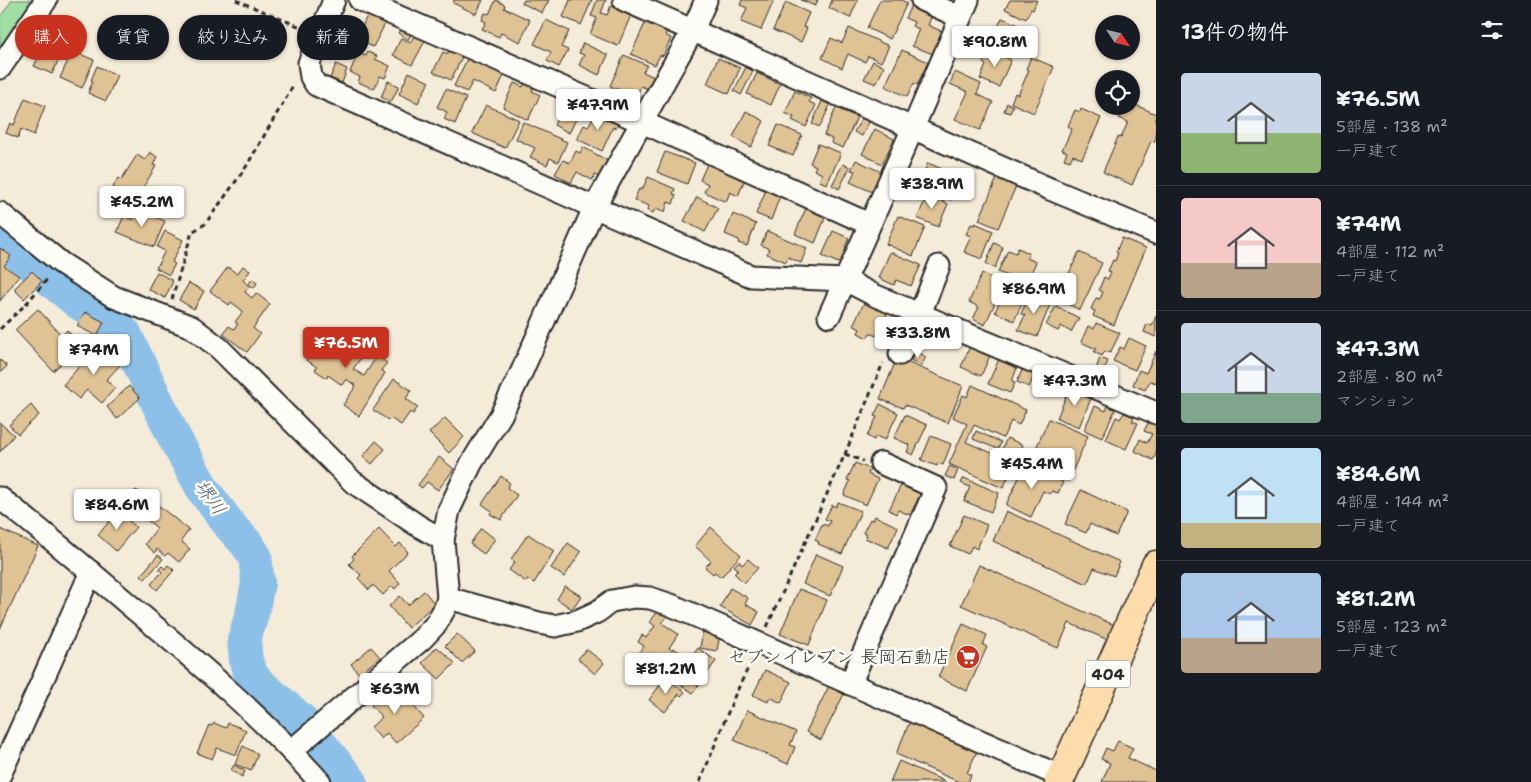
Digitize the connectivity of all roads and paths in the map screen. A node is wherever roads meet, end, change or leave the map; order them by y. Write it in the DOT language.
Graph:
graph roads {
  1 [pos="46,0"];
  2 [pos="236,0"];
  3 [pos="334,0"];
  4 [pos="360,0"];
  5 [pos="624,0"];
  6 [pos="706,0"];
  7 [pos="922,0"];
  8 [pos="964,8"];
  9 [pos="328,15"];
  10 [pos="297,25"];
  11 [pos="693,30"];
  12 [pos="310,60"];
  13 [pos="309,63"];
  14 [pos="0,68"];
  15 [pos="642,122"];
  16 [pos="913,128"];
  17 [pos="594,208"];
  18 [pos="0,213"];
  19 [pos="869,224"];
  20 [pos="1156,233"];
  21 [pos="939,266"];
  22 [pos="845,280"];
  23 [pos="45,282"];
  24 [pos="920,314"];
  25 [pos="829,316"];
  26 [pos="167,317"];
  27 [pos="0,329"];
  28 [pos="893,355"];
  29 [pos="1156,413"];
  30 [pos="881,463"];
  31 [pos="0,498"];
  32 [pos="443,540"];
  33 [pos="1156,565"];
  34 [pos="91,572"];
  35 [pos="448,598"];
  36 [pos="759,644"];
  37 [pos="850,684"];
  38 [pos="297,746"];
  39 [pos="0,775"];
  40 [pos="1061,780"];
  41 [pos="320,782"];
  42 [pos="700,782"];
  1 -- 14 [label="street"];
  2 -- 10 [label="path"];
  3 -- 9 [label="street"];
  4 -- 15 [label="street"];
  5 -- 11 [label="street"];
  6 -- 11 [label="street"];
  7 -- 8 [label="street"];
  8 -- 16 [label="street"];
  11 -- 15 [label="street"];
  11 -- 16 [label="street"];
  12 -- 13 [label="street"];
  13 -- 17 [label="street"];
  13 -- 26 [label="path"];
  15 -- 17 [label="street"];
  15 -- 19 [label="street"];
  16 -- 19 [label="street"];
  16 -- 20 [label="street"];
  17 -- 22 [label="street"];
  17 -- 32 [label="street"];
  18 -- 26 [label="street"];
  19 -- 22 [label="street"];
  21 -- 24 [label="street"];
  22 -- 24 [label="street"];
  22 -- 25 [label="street"];
  23 -- 27 [label="path"];
  24 -- 28 [label="street"];
  24 -- 29 [label="street"];
  26 -- 32 [label="street"];
  28 -- 36 [label="path"];
  30 -- 37 [label="street"];
  31 -- 34 [label="street"];
  32 -- 35 [label="street"];
  33 -- 40 [label="highway, 404"];
  34 -- 38 [label="street"];
  34 -- 39 [label="street"];
  35 -- 36 [label="street"];
  35 -- 38 [label="street"];
  36 -- 37 [label="street"];
  36 -- 42 [label="path"];
  37 -- 40 [label="street"];
  38 -- 41 [label="street"];
}
